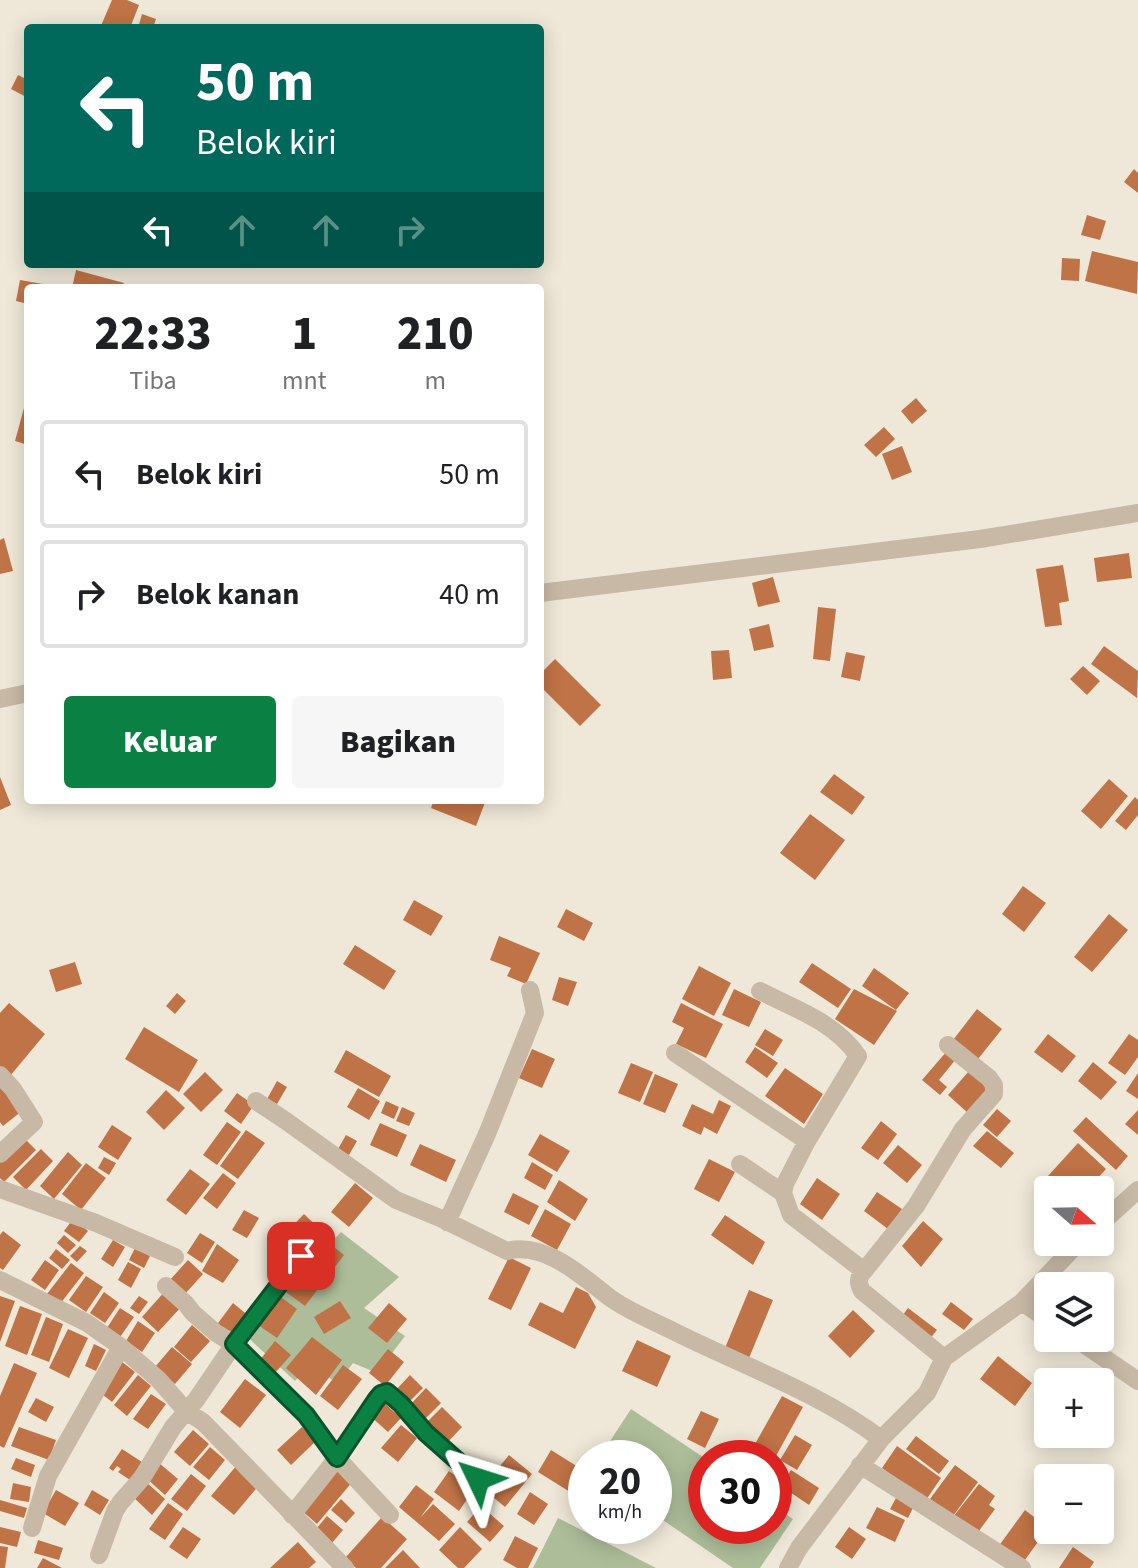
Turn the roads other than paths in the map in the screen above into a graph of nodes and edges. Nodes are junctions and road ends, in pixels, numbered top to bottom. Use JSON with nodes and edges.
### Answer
{"nodes":[{"id":1,"x":1138,"y":513,"type":"edge"},
{"id":2,"x":544,"y":593,"type":"edge"},
{"id":3,"x":24,"y":694,"type":"edge"},
{"id":4,"x":0,"y":699,"type":"edge"},
{"id":5,"x":530,"y":990,"type":"dead end"},
{"id":6,"x":760,"y":991,"type":"dead end"},
{"id":7,"x":948,"y":1045,"type":"dead end"},
{"id":8,"x":675,"y":1053,"type":"dead end"},
{"id":9,"x":0,"y":1075,"type":"edge"},
{"id":10,"x":256,"y":1101,"type":"dead end"},
{"id":11,"x":807,"y":1141,"type":"junction"},
{"id":12,"x":0,"y":1154,"type":"edge"},
{"id":13,"x":740,"y":1164,"type":"dead end"},
{"id":14,"x":0,"y":1189,"type":"edge"},
{"id":15,"x":1138,"y":1190,"type":"edge"},
{"id":16,"x":783,"y":1193,"type":"junction"},
{"id":17,"x":1114,"y":1211,"type":"edge"},
{"id":18,"x":447,"y":1222,"type":"junction"},
{"id":19,"x":301,"y":1256,"type":"dead end"},
{"id":20,"x":1066,"y":1256,"type":"edge"},
{"id":21,"x":175,"y":1257,"type":"dead end"},
{"id":22,"x":864,"y":1271,"type":"junction"},
{"id":23,"x":0,"y":1280,"type":"edge"},
{"id":24,"x":166,"y":1286,"type":"dead end"},
{"id":25,"x":1022,"y":1302,"type":"junction"},
{"id":26,"x":1034,"y":1310,"type":"edge"},
{"id":27,"x":234,"y":1344,"type":"junction"},
{"id":28,"x":121,"y":1347,"type":"junction"},
{"id":29,"x":1096,"y":1352,"type":"edge"},
{"id":30,"x":944,"y":1358,"type":"junction"},
{"id":31,"x":1138,"y":1381,"type":"edge"},
{"id":32,"x":186,"y":1411,"type":"junction"},
{"id":33,"x":881,"y":1439,"type":"junction"},
{"id":34,"x":337,"y":1458,"type":"junction"},
{"id":35,"x":860,"y":1465,"type":"junction"},
{"id":36,"x":478,"y":1479,"type":"dead end"},
{"id":37,"x":292,"y":1515,"type":"junction"},
{"id":38,"x":390,"y":1515,"type":"dead end"},
{"id":39,"x":32,"y":1528,"type":"dead end"},
{"id":40,"x":99,"y":1555,"type":"dead end"},
{"id":41,"x":345,"y":1568,"type":"edge"},
{"id":42,"x":788,"y":1568,"type":"edge"},
{"id":43,"x":1022,"y":1568,"type":"edge"}],
"edges":[{"from":1,"to":2,"type":"street"},
{"from":3,"to":4,"type":"street"},
{"from":5,"to":18,"type":"street"},
{"from":6,"to":11,"type":"street"},
{"from":7,"to":22,"type":"street"},
{"from":8,"to":11,"type":"street"},
{"from":9,"to":12,"type":"street"},
{"from":10,"to":18,"type":"street"},
{"from":11,"to":16,"type":"street"},
{"from":13,"to":16,"type":"street"},
{"from":14,"to":21,"type":"street"},
{"from":15,"to":17,"type":"street"},
{"from":16,"to":22,"type":"street"},
{"from":18,"to":33,"type":"street"},
{"from":19,"to":27,"type":"street"},
{"from":20,"to":25,"type":"street"},
{"from":22,"to":30,"type":"street"},
{"from":23,"to":28,"type":"street"},
{"from":24,"to":27,"type":"street"},
{"from":25,"to":26,"type":"street"},
{"from":25,"to":30,"type":"street"},
{"from":27,"to":32,"type":"street"},
{"from":27,"to":34,"type":"street"},
{"from":28,"to":32,"type":"street"},
{"from":28,"to":39,"type":"street"},
{"from":29,"to":31,"type":"street"},
{"from":30,"to":33,"type":"street"},
{"from":32,"to":37,"type":"street"},
{"from":32,"to":40,"type":"street"},
{"from":33,"to":35,"type":"street"},
{"from":34,"to":36,"type":"street"},
{"from":34,"to":37,"type":"street"},
{"from":34,"to":38,"type":"street"},
{"from":35,"to":42,"type":"street"},
{"from":35,"to":43,"type":"street"},
{"from":37,"to":41,"type":"street"}]}
